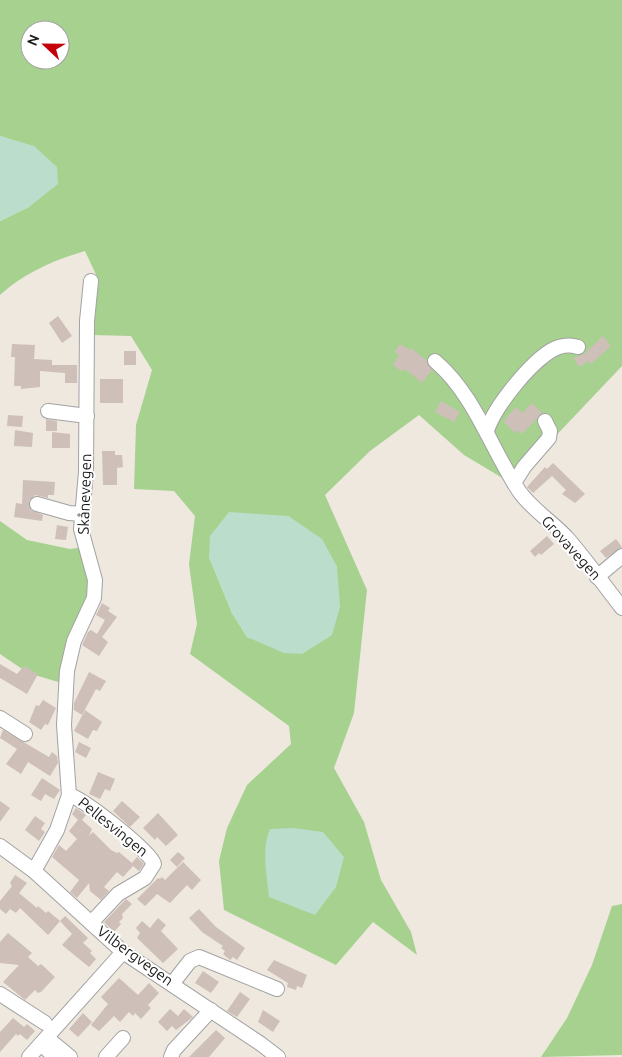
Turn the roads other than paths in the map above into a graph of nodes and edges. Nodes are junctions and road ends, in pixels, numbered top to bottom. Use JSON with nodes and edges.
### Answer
{"nodes":[{"id":1,"x":91,"y":281,"type":"dead end"},
{"id":2,"x":578,"y":346,"type":"dead end"},
{"id":3,"x":436,"y":361,"type":"dead end"},
{"id":4,"x":48,"y":411,"type":"dead end"},
{"id":5,"x":87,"y":416,"type":"junction"},
{"id":6,"x":545,"y":421,"type":"dead end"},
{"id":7,"x":487,"y":431,"type":"junction"},
{"id":8,"x":516,"y":486,"type":"junction"},
{"id":9,"x":37,"y":504,"type":"dead end"},
{"id":10,"x":82,"y":514,"type":"junction"},
{"id":11,"x":622,"y":556,"type":"edge"},
{"id":12,"x":598,"y":577,"type":"junction"},
{"id":13,"x":621,"y":603,"type":"edge"},
{"id":14,"x":0,"y":718,"type":"edge"},
{"id":15,"x":25,"y":734,"type":"dead end"},
{"id":16,"x":69,"y":795,"type":"junction"},
{"id":17,"x":0,"y":846,"type":"edge"},
{"id":18,"x":34,"y":871,"type":"junction"},
{"id":19,"x":91,"y":924,"type":"junction"},
{"id":20,"x":123,"y":952,"type":"junction"},
{"id":21,"x":172,"y":984,"type":"junction"},
{"id":22,"x":278,"y":990,"type":"dead end"},
{"id":23,"x":0,"y":994,"type":"edge"},
{"id":24,"x":211,"y":1010,"type":"junction"},
{"id":25,"x":45,"y":1023,"type":"dead end"},
{"id":26,"x":123,"y":1038,"type":"dead end"},
{"id":27,"x":44,"y":1041,"type":"junction"},
{"id":28,"x":29,"y":1057,"type":"edge"},
{"id":29,"x":55,"y":1057,"type":"edge"},
{"id":30,"x":70,"y":1057,"type":"edge"},
{"id":31,"x":106,"y":1057,"type":"edge"},
{"id":32,"x":171,"y":1057,"type":"edge"},
{"id":33,"x":278,"y":1057,"type":"edge"}],
"edges":[{"from":1,"to":5,"type":"street","name":"Skånevegen"},
{"from":2,"to":7,"type":"street"},
{"from":3,"to":7,"type":"street","name":"Grovavegen"},
{"from":4,"to":5,"type":"street"},
{"from":5,"to":10,"type":"street","name":"Skånevegen"},
{"from":6,"to":8,"type":"street"},
{"from":7,"to":8,"type":"street","name":"Grovavegen"},
{"from":8,"to":12,"type":"street","name":"Grovavegen"},
{"from":9,"to":10,"type":"street"},
{"from":10,"to":16,"type":"street","name":"Skånevegen"},
{"from":11,"to":12,"type":"street"},
{"from":12,"to":13,"type":"street","name":"Grovavegen"},
{"from":14,"to":15,"type":"street"},
{"from":16,"to":18,"type":"street","name":"Skånevegen"},
{"from":16,"to":19,"type":"street","name":"Pellesvingen"},
{"from":17,"to":18,"type":"street","name":"Vilbergvegen"},
{"from":18,"to":19,"type":"street","name":"Vilbergvegen"},
{"from":19,"to":20,"type":"street","name":"Vilbergvegen"},
{"from":20,"to":21,"type":"street","name":"Vilbergvegen"},
{"from":20,"to":27,"type":"street"},
{"from":21,"to":22,"type":"street"},
{"from":21,"to":24,"type":"street","name":"Vilbergvegen"},
{"from":23,"to":25,"type":"street"},
{"from":24,"to":32,"type":"street"},
{"from":24,"to":33,"type":"street","name":"Vilbergvegen"},
{"from":26,"to":31,"type":"street"},
{"from":27,"to":28,"type":"street"},
{"from":27,"to":29,"type":"street"},
{"from":27,"to":30,"type":"street"}]}
